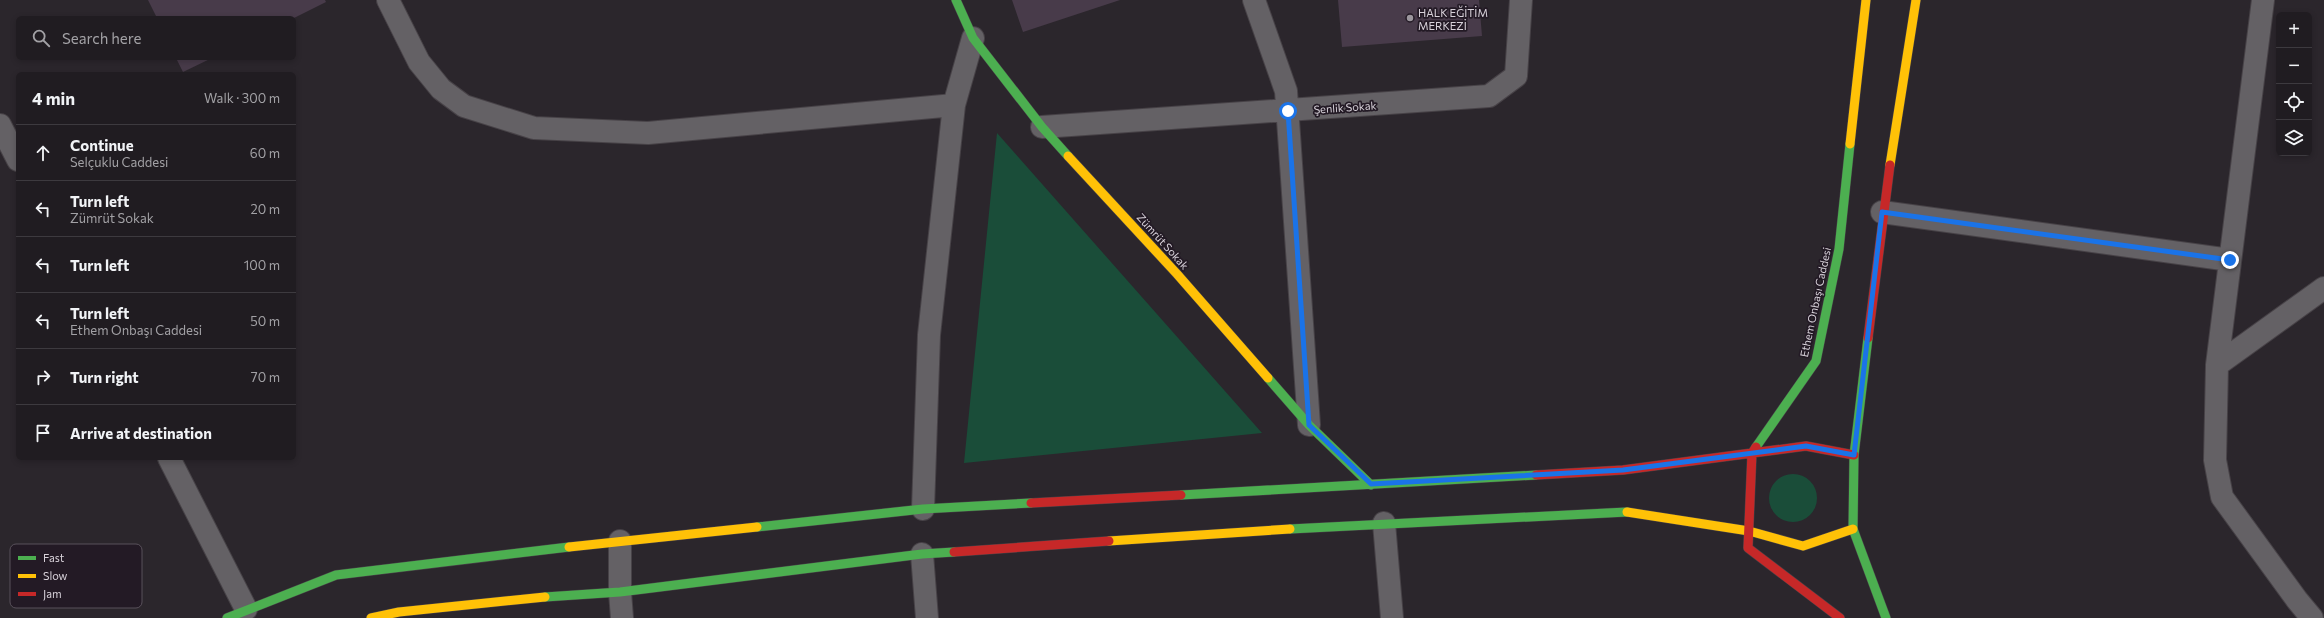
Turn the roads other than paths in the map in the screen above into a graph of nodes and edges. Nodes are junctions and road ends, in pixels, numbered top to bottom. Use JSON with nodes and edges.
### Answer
{"nodes":[{"id":1,"x":388,"y":0,"type":"edge"},
{"id":2,"x":956,"y":0,"type":"edge"},
{"id":3,"x":1254,"y":0,"type":"edge"},
{"id":4,"x":1521,"y":0,"type":"edge"},
{"id":5,"x":1866,"y":0,"type":"edge"},
{"id":6,"x":1916,"y":0,"type":"edge"},
{"id":7,"x":2262,"y":0,"type":"edge"},
{"id":8,"x":973,"y":38,"type":"junction"},
{"id":9,"x":954,"y":105,"type":"junction"},
{"id":10,"x":1288,"y":111,"type":"junction"},
{"id":11,"x":0,"y":125,"type":"edge"},
{"id":12,"x":1042,"y":127,"type":"junction"},
{"id":13,"x":16,"y":156,"type":"edge"},
{"id":14,"x":1882,"y":212,"type":"junction"},
{"id":15,"x":2230,"y":260,"type":"junction"},
{"id":16,"x":2324,"y":288,"type":"edge"},
{"id":17,"x":2217,"y":365,"type":"junction"},
{"id":18,"x":1309,"y":425,"type":"junction"},
{"id":19,"x":1752,"y":453,"type":"junction"},
{"id":20,"x":1854,"y":455,"type":"junction"},
{"id":21,"x":170,"y":460,"type":"edge"},
{"id":22,"x":1371,"y":484,"type":"junction"},
{"id":23,"x":923,"y":509,"type":"junction"},
{"id":24,"x":1384,"y":523,"type":"junction"},
{"id":25,"x":1853,"y":529,"type":"junction"},
{"id":26,"x":1749,"y":531,"type":"junction"},
{"id":27,"x":620,"y":541,"type":"junction"},
{"id":28,"x":922,"y":554,"type":"junction"},
{"id":29,"x":620,"y":592,"type":"junction"},
{"id":30,"x":236,"y":613,"type":"edge"},
{"id":31,"x":371,"y":618,"type":"edge"},
{"id":32,"x":622,"y":618,"type":"edge"},
{"id":33,"x":927,"y":618,"type":"edge"},
{"id":34,"x":1392,"y":618,"type":"edge"},
{"id":35,"x":1840,"y":618,"type":"edge"},
{"id":36,"x":1886,"y":618,"type":"edge"},
{"id":37,"x":2312,"y":618,"type":"edge"}],
"edges":[{"from":1,"to":9,"type":"street"},
{"from":2,"to":8,"type":"street","name":"Zümrüt Sokak"},
{"from":3,"to":10,"type":"street"},
{"from":4,"to":10,"type":"street","name":"Şenlik Sokak"},
{"from":5,"to":19,"type":"street","name":"Ethem Onbaşı Caddesi"},
{"from":6,"to":14,"type":"street"},
{"from":7,"to":15,"type":"street"},
{"from":8,"to":9,"type":"street"},
{"from":8,"to":12,"type":"street","name":"Zümrüt Sokak"},
{"from":9,"to":23,"type":"street"},
{"from":10,"to":12,"type":"street","name":"Şenlik Sokak"},
{"from":10,"to":18,"type":"street"},
{"from":11,"to":13,"type":"street"},
{"from":12,"to":18,"type":"street","name":"Zümrüt Sokak"},
{"from":14,"to":15,"type":"street"},
{"from":14,"to":20,"type":"street"},
{"from":15,"to":17,"type":"street"},
{"from":16,"to":17,"type":"street"},
{"from":17,"to":37,"type":"street"},
{"from":18,"to":22,"type":"street","name":"Zümrüt Sokak"},
{"from":19,"to":20,"type":"street"},
{"from":19,"to":22,"type":"street"},
{"from":19,"to":26,"type":"street"},
{"from":20,"to":25,"type":"street"},
{"from":21,"to":30,"type":"street"},
{"from":22,"to":23,"type":"street"},
{"from":23,"to":27,"type":"street"},
{"from":24,"to":26,"type":"street"},
{"from":24,"to":28,"type":"street"},
{"from":24,"to":34,"type":"street"},
{"from":25,"to":26,"type":"street"},
{"from":25,"to":36,"type":"street"},
{"from":26,"to":35,"type":"street"},
{"from":27,"to":29,"type":"street"},
{"from":27,"to":30,"type":"street"},
{"from":28,"to":29,"type":"street"},
{"from":28,"to":33,"type":"street"},
{"from":29,"to":31,"type":"street"},
{"from":29,"to":32,"type":"street"}]}
